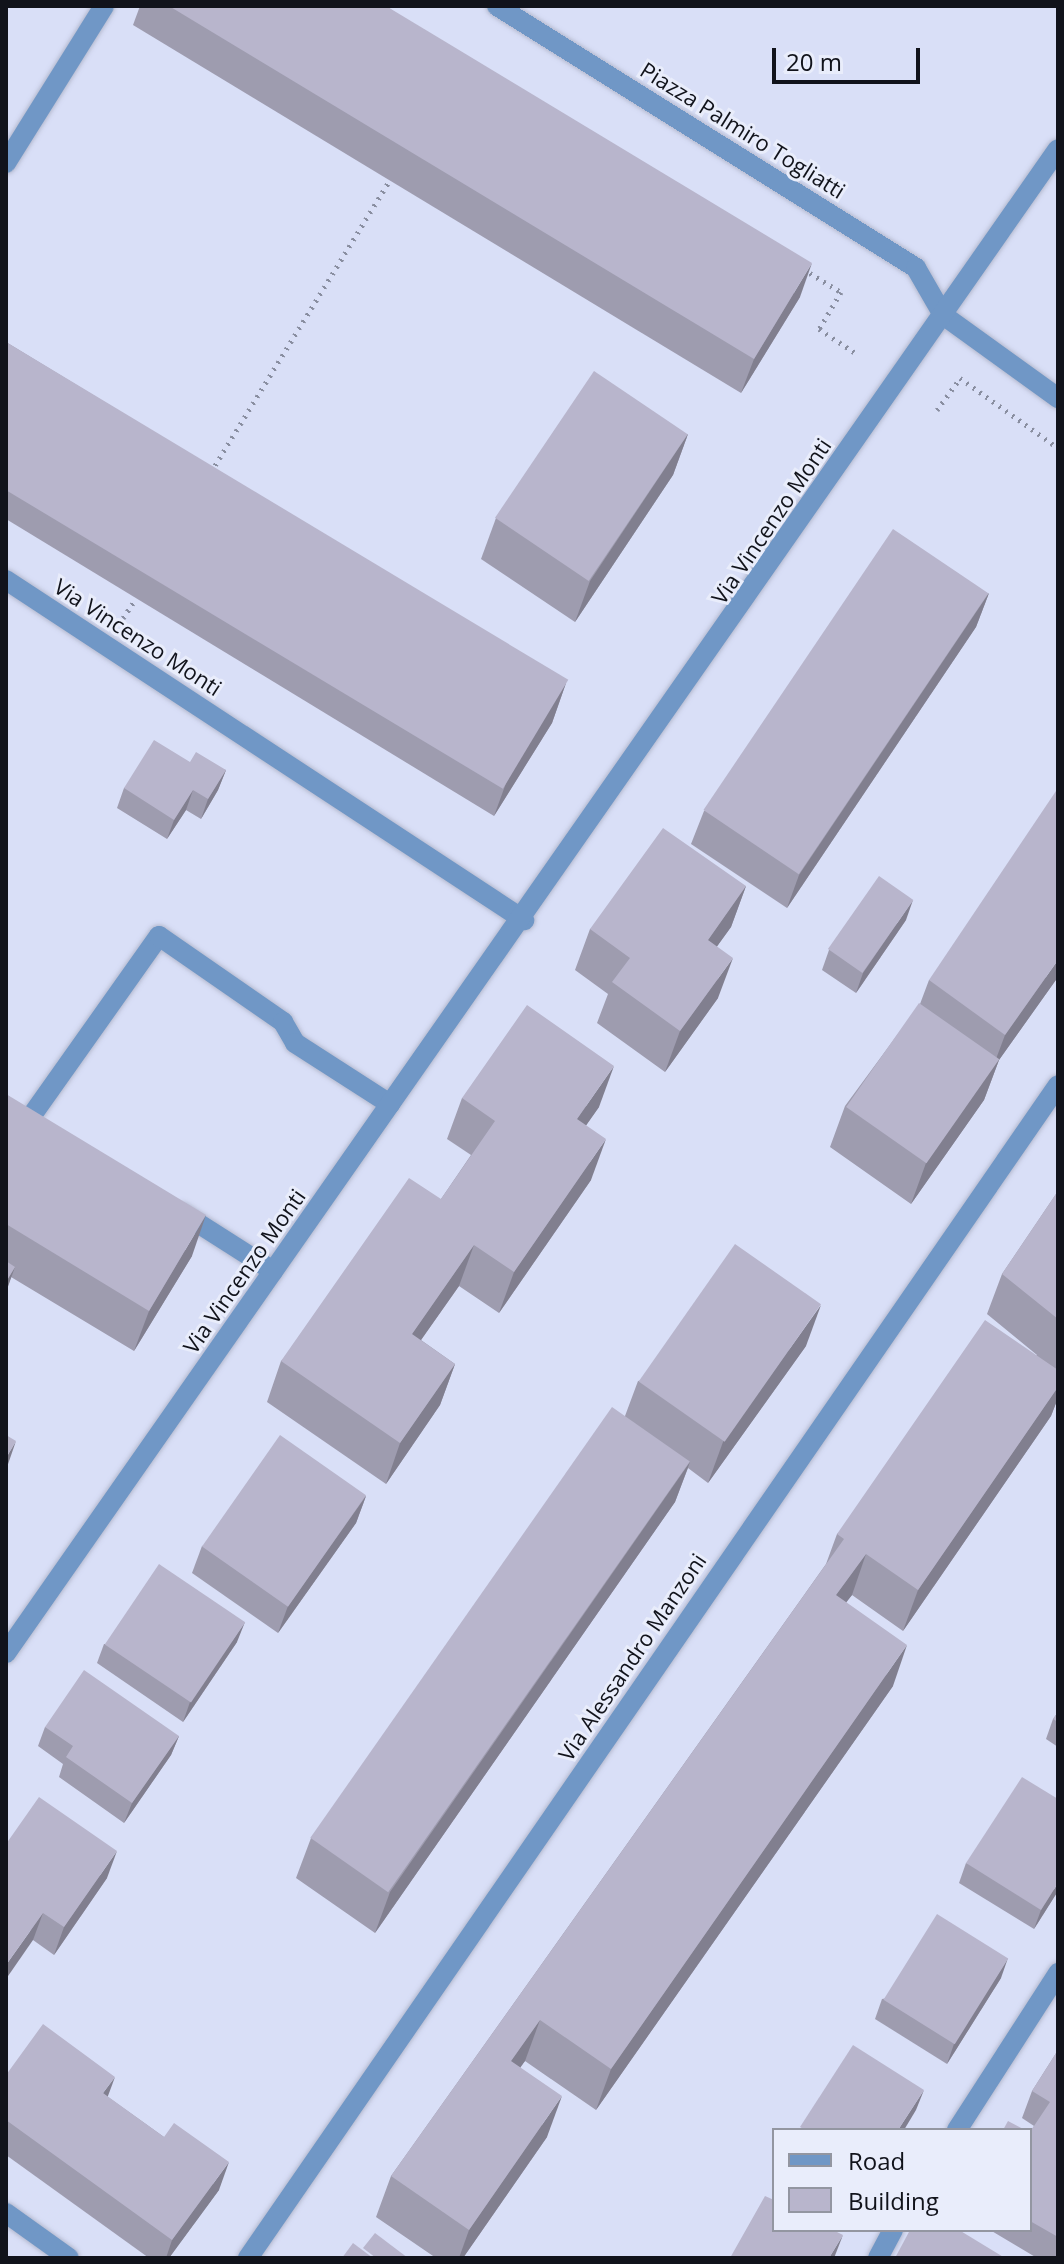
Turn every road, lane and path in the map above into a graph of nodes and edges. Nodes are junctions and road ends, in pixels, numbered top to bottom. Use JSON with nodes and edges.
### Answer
{"nodes":[{"id":1,"x":104,"y":6,"type":"edge"},
{"id":2,"x":497,"y":6,"type":"edge"},
{"id":3,"x":1058,"y":149,"type":"edge"},
{"id":4,"x":6,"y":163,"type":"edge"},
{"id":5,"x":390,"y":180,"type":"edge"},
{"id":6,"x":788,"y":260,"type":"edge"},
{"id":7,"x":943,"y":315,"type":"junction"},
{"id":8,"x":854,"y":352,"type":"dead end"},
{"id":9,"x":1058,"y":398,"type":"edge"},
{"id":10,"x":937,"y":410,"type":"dead end"},
{"id":11,"x":1058,"y":448,"type":"edge"},
{"id":12,"x":208,"y":477,"type":"edge"},
{"id":13,"x":6,"y":580,"type":"edge"},
{"id":14,"x":524,"y":920,"type":"junction"},
{"id":15,"x":1058,"y":1085,"type":"edge"},
{"id":16,"x":6,"y":1102,"type":"edge"},
{"id":17,"x":390,"y":1104,"type":"junction"},
{"id":18,"x":165,"y":1203,"type":"edge"},
{"id":19,"x":273,"y":1271,"type":"junction"},
{"id":20,"x":6,"y":1653,"type":"edge"},
{"id":21,"x":1058,"y":1974,"type":"edge"},
{"id":22,"x":958,"y":2128,"type":"edge"},
{"id":23,"x":6,"y":2213,"type":"edge"},
{"id":24,"x":892,"y":2232,"type":"edge"},
{"id":25,"x":69,"y":2258,"type":"edge"},
{"id":26,"x":248,"y":2258,"type":"edge"},
{"id":27,"x":878,"y":2258,"type":"edge"}],
"edges":[{"from":1,"to":4,"type":"street"},
{"from":2,"to":7,"type":"street","name":"Piazza Palmiro Togliatti"},
{"from":3,"to":7,"type":"street","name":"Via Vincenzo Monti"},
{"from":5,"to":12,"type":"path"},
{"from":6,"to":8,"type":"path"},
{"from":7,"to":9,"type":"street"},
{"from":7,"to":14,"type":"street","name":"Via Vincenzo Monti"},
{"from":10,"to":11,"type":"path"},
{"from":13,"to":14,"type":"street","name":"Via Vincenzo Monti"},
{"from":14,"to":17,"type":"street","name":"Via Vincenzo Monti"},
{"from":15,"to":26,"type":"street","name":"Via Alessandro Manzoni"},
{"from":16,"to":17,"type":"street"},
{"from":17,"to":19,"type":"street","name":"Via Vincenzo Monti"},
{"from":18,"to":19,"type":"street"},
{"from":19,"to":20,"type":"street","name":"Via Vincenzo Monti"},
{"from":21,"to":22,"type":"street"},
{"from":23,"to":25,"type":"street"},
{"from":24,"to":27,"type":"street"}]}
